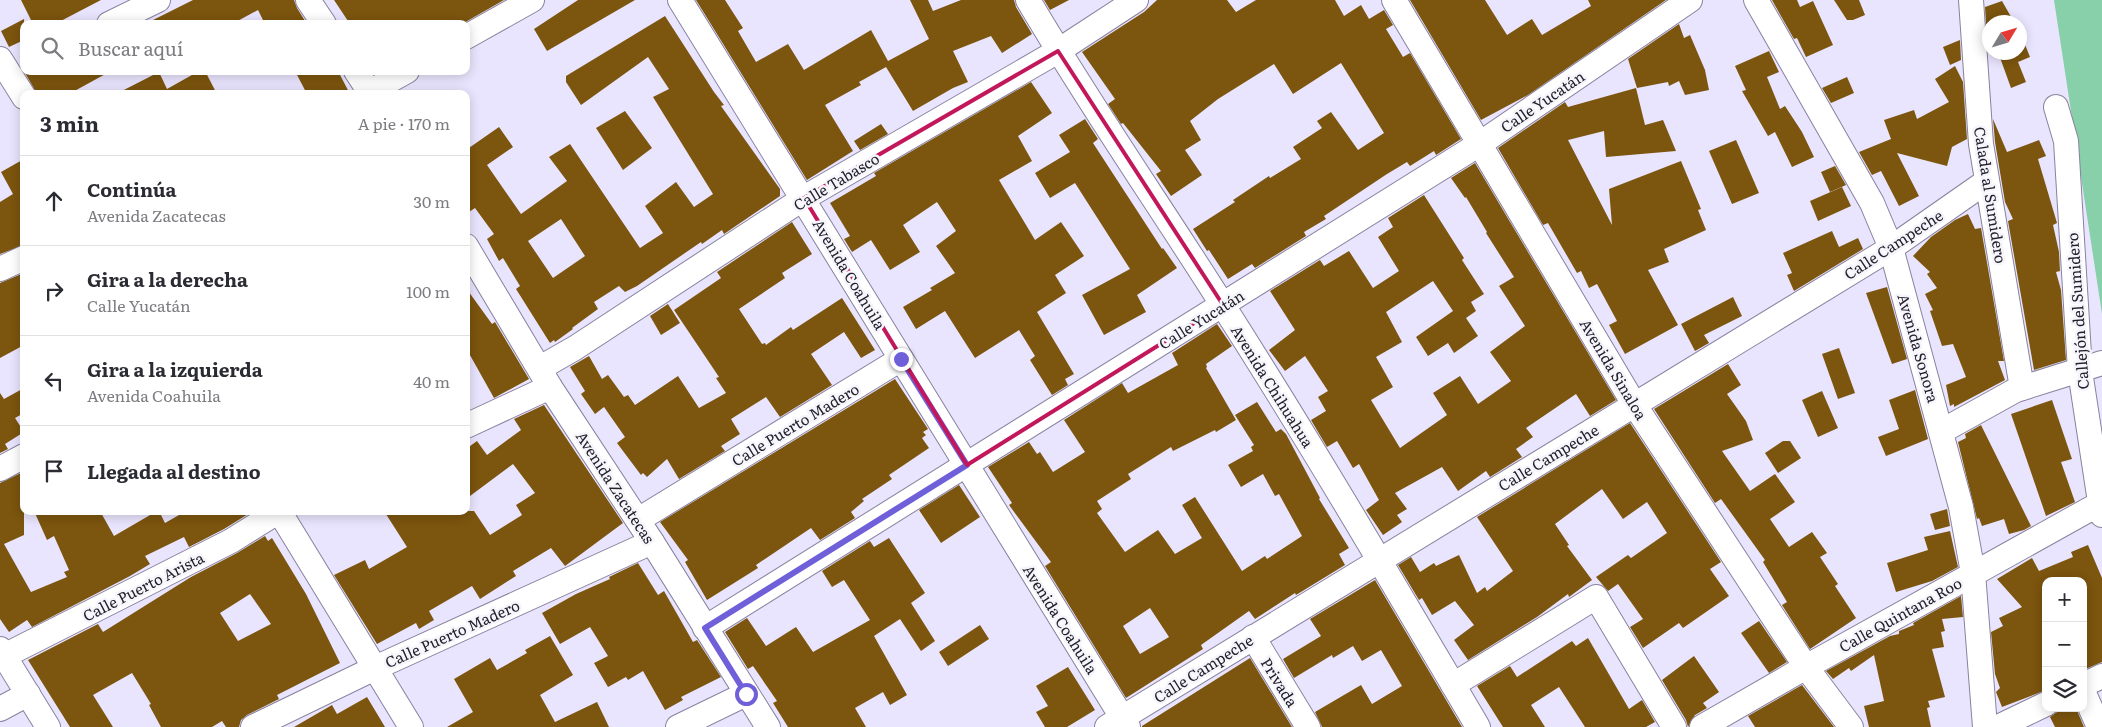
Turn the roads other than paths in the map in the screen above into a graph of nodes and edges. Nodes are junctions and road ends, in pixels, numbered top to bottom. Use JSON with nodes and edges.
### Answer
{"nodes":[{"id":1,"x":158,"y":0,"type":"edge"},
{"id":2,"x":308,"y":0,"type":"edge"},
{"id":3,"x":532,"y":0,"type":"edge"},
{"id":4,"x":680,"y":0,"type":"edge"},
{"id":5,"x":1028,"y":0,"type":"edge"},
{"id":6,"x":1136,"y":0,"type":"edge"},
{"id":7,"x":1394,"y":0,"type":"edge"},
{"id":8,"x":1690,"y":0,"type":"edge"},
{"id":9,"x":1756,"y":0,"type":"edge"},
{"id":10,"x":1971,"y":0,"type":"edge"},
{"id":11,"x":118,"y":20,"type":"edge"},
{"id":12,"x":321,"y":20,"type":"edge"},
{"id":13,"x":470,"y":35,"type":"edge"},
{"id":14,"x":1058,"y":51,"type":"junction"},
{"id":15,"x":8,"y":69,"type":"edge"},
{"id":16,"x":358,"y":75,"type":"edge"},
{"id":17,"x":399,"y":75,"type":"edge"},
{"id":18,"x":20,"y":90,"type":"edge"},
{"id":19,"x":367,"y":90,"type":"edge"},
{"id":20,"x":374,"y":90,"type":"edge"},
{"id":21,"x":2056,"y":107,"type":"dead end"},
{"id":22,"x":1480,"y":143,"type":"junction"},
{"id":23,"x":1987,"y":181,"type":"junction"},
{"id":24,"x":804,"y":198,"type":"junction"},
{"id":25,"x":1891,"y":248,"type":"junction"},
{"id":26,"x":470,"y":253,"type":"edge"},
{"id":27,"x":20,"y":260,"type":"edge"},
{"id":28,"x":0,"y":269,"type":"edge"},
{"id":29,"x":1223,"y":305,"type":"junction"},
{"id":30,"x":901,"y":359,"type":"junction"},
{"id":31,"x":2091,"y":367,"type":"edge"},
{"id":32,"x":545,"y":378,"type":"junction"},
{"id":33,"x":2022,"y":388,"type":"junction"},
{"id":34,"x":1634,"y":404,"type":"junction"},
{"id":35,"x":470,"y":424,"type":"edge"},
{"id":36,"x":1942,"y":431,"type":"junction"},
{"id":37,"x":20,"y":458,"type":"edge"},
{"id":38,"x":967,"y":465,"type":"junction"},
{"id":39,"x":0,"y":469,"type":"edge"},
{"id":40,"x":2100,"y":509,"type":"edge"},
{"id":41,"x":273,"y":515,"type":"edge"},
{"id":42,"x":281,"y":515,"type":"edge"},
{"id":43,"x":638,"y":520,"type":"junction"},
{"id":44,"x":652,"y":542,"type":"junction"},
{"id":45,"x":1380,"y":560,"type":"junction"},
{"id":46,"x":1973,"y":573,"type":"junction"},
{"id":47,"x":705,"y":628,"type":"junction"},
{"id":48,"x":1253,"y":637,"type":"junction"},
{"id":49,"x":2,"y":653,"type":"edge"},
{"id":50,"x":1806,"y":667,"type":"junction"},
{"id":51,"x":375,"y":668,"type":"junction"},
{"id":52,"x":2102,"y":676,"type":"edge"},
{"id":53,"x":2087,"y":683,"type":"edge"},
{"id":54,"x":1454,"y":685,"type":"junction"},
{"id":55,"x":28,"y":694,"type":"junction"},
{"id":56,"x":746,"y":694,"type":"junction"},
{"id":57,"x":2087,"y":700,"type":"edge"},
{"id":58,"x":2042,"y":706,"type":"edge"},
{"id":59,"x":0,"y":709,"type":"edge"},
{"id":60,"x":1119,"y":724,"type":"edge"},
{"id":61,"x":48,"y":727,"type":"edge"},
{"id":62,"x":253,"y":727,"type":"edge"},
{"id":63,"x":411,"y":727,"type":"edge"},
{"id":64,"x":678,"y":727,"type":"edge"},
{"id":65,"x":768,"y":727,"type":"edge"},
{"id":66,"x":1308,"y":727,"type":"edge"},
{"id":67,"x":1478,"y":727,"type":"edge"},
{"id":68,"x":1674,"y":727,"type":"edge"},
{"id":69,"x":1702,"y":727,"type":"edge"},
{"id":70,"x":1851,"y":727,"type":"edge"},
{"id":71,"x":1985,"y":727,"type":"edge"},
{"id":72,"x":1998,"y":727,"type":"edge"},
{"id":73,"x":2099,"y":727,"type":"edge"}],
"edges":[{"from":1,"to":11,"type":"street"},
{"from":2,"to":12,"type":"street"},
{"from":3,"to":13,"type":"street"},
{"from":4,"to":24,"type":"street","name":"Avenida Coahuila"},
{"from":5,"to":14,"type":"street","name":"Avenida Chihuahua"},
{"from":6,"to":14,"type":"street","name":"Calle Tabasco"},
{"from":7,"to":22,"type":"street","name":"Avenida Sinaloa"},
{"from":8,"to":22,"type":"street","name":"Calle Yucatán"},
{"from":9,"to":25,"type":"street","name":"Avenida Sonora"},
{"from":10,"to":23,"type":"street","name":"Calada al Sumidero"},
{"from":14,"to":24,"type":"street","name":"Calle Tabasco"},
{"from":14,"to":29,"type":"street","name":"Avenida Chihuahua"},
{"from":15,"to":18,"type":"street"},
{"from":16,"to":19,"type":"street"},
{"from":17,"to":20,"type":"street"},
{"from":21,"to":31,"type":"street","name":"Callejón del Sumidero"},
{"from":22,"to":29,"type":"street","name":"Calle Yucatán"},
{"from":22,"to":34,"type":"street","name":"Avenida Sinaloa"},
{"from":23,"to":25,"type":"street","name":"Calle Campeche"},
{"from":23,"to":33,"type":"street","name":"Calada al Sumidero"},
{"from":24,"to":30,"type":"street","name":"Avenida Coahuila"},
{"from":24,"to":32,"type":"street","name":"Calle Tabasco"},
{"from":25,"to":34,"type":"street","name":"Calle Campeche"},
{"from":25,"to":36,"type":"street","name":"Avenida Sonora"},
{"from":26,"to":32,"type":"street","name":"Avenida Zacatecas"},
{"from":27,"to":28,"type":"street"},
{"from":29,"to":38,"type":"street","name":"Calle Yucatán"},
{"from":29,"to":45,"type":"street","name":"Avenida Chihuahua"},
{"from":30,"to":38,"type":"street","name":"Avenida Coahuila"},
{"from":30,"to":43,"type":"street","name":"Calle Puerto Madero"},
{"from":31,"to":33,"type":"street"},
{"from":31,"to":40,"type":"street","name":"Callejón del Sumidero"},
{"from":32,"to":35,"type":"street"},
{"from":32,"to":43,"type":"street","name":"Avenida Zacatecas"},
{"from":33,"to":36,"type":"street"},
{"from":34,"to":45,"type":"street","name":"Calle Campeche"},
{"from":34,"to":50,"type":"street","name":"Avenida Sinaloa"},
{"from":36,"to":46,"type":"street","name":"Avenida Sonora"},
{"from":37,"to":39,"type":"street"},
{"from":38,"to":47,"type":"street","name":"Calle Yucatán"},
{"from":38,"to":60,"type":"street","name":"Avenida Coahuila"},
{"from":40,"to":46,"type":"street","name":"Calle Quintana Roo"},
{"from":41,"to":49,"type":"street","name":"Calle Puerto Arista"},
{"from":42,"to":51,"type":"street"},
{"from":43,"to":44,"type":"street","name":"Avenida Zacatecas"},
{"from":44,"to":47,"type":"street","name":"Avenida Zacatecas"},
{"from":44,"to":51,"type":"street","name":"Calle Puerto Madero"},
{"from":45,"to":48,"type":"street","name":"Calle Campeche"},
{"from":45,"to":54,"type":"street","name":"Avenida Chihuahua"},
{"from":46,"to":50,"type":"street","name":"Calle Quintana Roo"},
{"from":46,"to":71,"type":"street","name":"Avenida Sonora"},
{"from":47,"to":56,"type":"street","name":"Avenida Zacatecas"},
{"from":48,"to":60,"type":"street","name":"Calle Campeche"},
{"from":48,"to":66,"type":"street","name":"Privada"},
{"from":49,"to":55,"type":"street"},
{"from":50,"to":69,"type":"street","name":"Calle Quintana Roo"},
{"from":50,"to":70,"type":"street","name":"Avenida Sinaloa"},
{"from":51,"to":62,"type":"street","name":"Calle Puerto Madero"},
{"from":51,"to":63,"type":"street"},
{"from":52,"to":53,"type":"street"},
{"from":54,"to":67,"type":"street","name":"Avenida Chihuahua"},
{"from":54,"to":68,"type":"street"},
{"from":55,"to":59,"type":"street"},
{"from":55,"to":61,"type":"street"},
{"from":56,"to":64,"type":"street"},
{"from":56,"to":65,"type":"street","name":"Avenida Zacatecas"},
{"from":57,"to":73,"type":"street"},
{"from":58,"to":72,"type":"street"}]}
